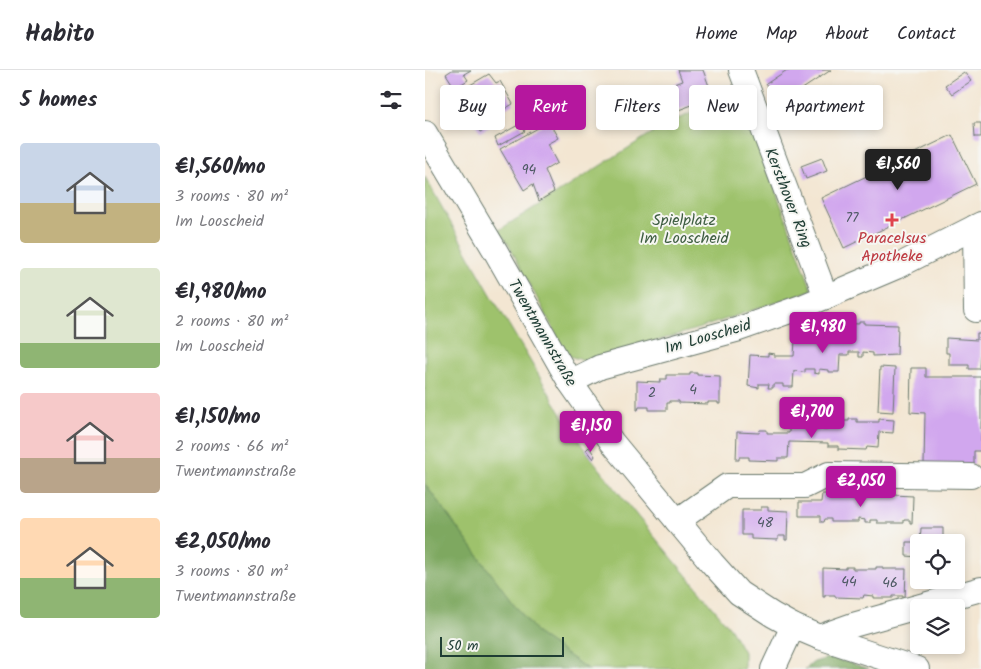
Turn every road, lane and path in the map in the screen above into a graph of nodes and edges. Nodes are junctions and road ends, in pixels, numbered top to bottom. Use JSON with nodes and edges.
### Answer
{"nodes":[{"id":1,"x":743,"y":71,"type":"edge"},
{"id":2,"x":425,"y":133,"type":"edge"},
{"id":3,"x":978,"y":226,"type":"edge"},
{"id":4,"x":827,"y":297,"type":"junction"},
{"id":5,"x":976,"y":310,"type":"dead end"},
{"id":6,"x":570,"y":382,"type":"junction"},
{"id":7,"x":971,"y":476,"type":"dead end"},
{"id":8,"x":677,"y":521,"type":"junction"},
{"id":9,"x":981,"y":589,"type":"edge"},
{"id":10,"x":793,"y":626,"type":"junction"},
{"id":11,"x":819,"y":637,"type":"junction"},
{"id":12,"x":773,"y":669,"type":"edge"},
{"id":13,"x":917,"y":669,"type":"edge"}],
"edges":[{"from":1,"to":4,"type":"street","name":"Kersthover Ring"},
{"from":2,"to":6,"type":"street","name":"Twentmannstraße"},
{"from":3,"to":4,"type":"street","name":"Im Looscheid"},
{"from":3,"to":5,"type":"street"},
{"from":4,"to":6,"type":"street","name":"Im Looscheid"},
{"from":6,"to":8,"type":"street","name":"Twentmannstraße"},
{"from":7,"to":8,"type":"street"},
{"from":8,"to":10,"type":"street","name":"Twentmannstraße"},
{"from":9,"to":11,"type":"street"},
{"from":10,"to":11,"type":"street","name":"Twentmannstraße"},
{"from":10,"to":12,"type":"street"},
{"from":11,"to":13,"type":"street","name":"Twentmannstraße"}]}
